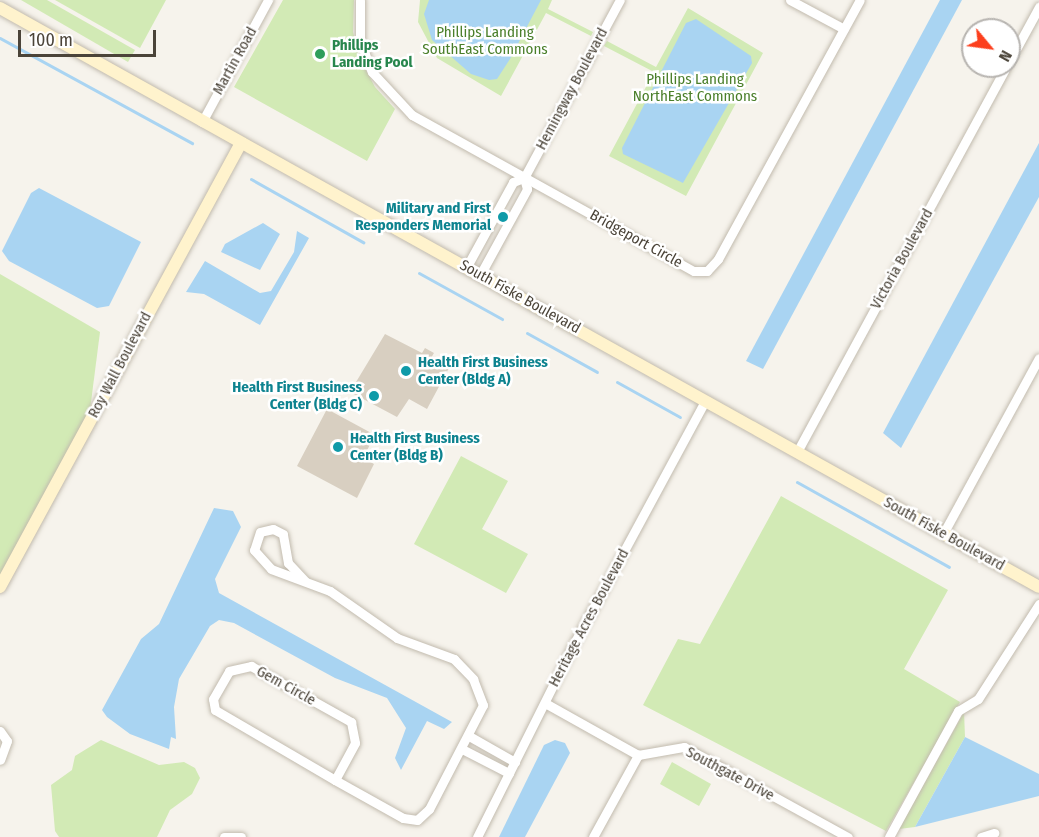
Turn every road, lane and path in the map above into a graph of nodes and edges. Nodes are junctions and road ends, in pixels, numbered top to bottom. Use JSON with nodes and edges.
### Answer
{"nodes":[{"id":1,"x":268,"y":0,"type":"edge"},
{"id":2,"x":360,"y":0,"type":"edge"},
{"id":3,"x":620,"y":0,"type":"edge"},
{"id":4,"x":790,"y":0,"type":"edge"},
{"id":5,"x":860,"y":0,"type":"edge"},
{"id":6,"x":1039,"y":7,"type":"edge"},
{"id":7,"x":0,"y":8,"type":"edge"},
{"id":8,"x":844,"y":29,"type":"junction"},
{"id":9,"x":1021,"y":40,"type":"edge"},
{"id":10,"x":1000,"y":78,"type":"edge"},
{"id":11,"x":202,"y":122,"type":"junction"},
{"id":12,"x":241,"y":143,"type":"junction"},
{"id":13,"x":524,"y":178,"type":"junction"},
{"id":14,"x":466,"y":267,"type":"junction"},
{"id":15,"x":480,"y":275,"type":"junction"},
{"id":16,"x":1039,"y":358,"type":"edge"},
{"id":17,"x":705,"y":401,"type":"junction"},
{"id":18,"x":797,"y":452,"type":"junction"},
{"id":19,"x":943,"y":534,"type":"junction"},
{"id":20,"x":305,"y":581,"type":"junction"},
{"id":21,"x":0,"y":587,"type":"edge"},
{"id":22,"x":1039,"y":587,"type":"edge"},
{"id":23,"x":1039,"y":604,"type":"edge"},
{"id":24,"x":544,"y":703,"type":"junction"},
{"id":25,"x":0,"y":731,"type":"edge"},
{"id":26,"x":469,"y":736,"type":"junction"},
{"id":27,"x":462,"y":749,"type":"junction"},
{"id":28,"x":638,"y":754,"type":"junction"},
{"id":29,"x":0,"y":760,"type":"edge"},
{"id":30,"x":515,"y":762,"type":"junction"},
{"id":31,"x":509,"y":773,"type":"junction"},
{"id":32,"x":335,"y":780,"type":"junction"},
{"id":33,"x":994,"y":833,"type":"dead end"},
{"id":34,"x":224,"y":837,"type":"edge"},
{"id":35,"x":241,"y":837,"type":"edge"},
{"id":36,"x":477,"y":837,"type":"edge"},
{"id":37,"x":593,"y":837,"type":"edge"},
{"id":38,"x":848,"y":837,"type":"edge"},
{"id":39,"x":889,"y":837,"type":"edge"},
{"id":40,"x":981,"y":837,"type":"edge"}],
"edges":[{"from":1,"to":11,"type":"street","name":"Martin Road"},
{"from":2,"to":13,"type":"street","name":"Bridgeport Circle"},
{"from":3,"to":13,"type":"street","name":"Hemingway Boulevard"},
{"from":4,"to":8,"type":"street"},
{"from":5,"to":8,"type":"street","name":"Bridgeport Circle"},
{"from":6,"to":9,"type":"street","name":"Victoria Boulevard"},
{"from":7,"to":11,"type":"main road","name":"South Fiske Boulevard"},
{"from":8,"to":13,"type":"street","name":"Bridgeport Circle"},
{"from":10,"to":18,"type":"street","name":"Victoria Boulevard"},
{"from":11,"to":12,"type":"main road","name":"South Fiske Boulevard"},
{"from":12,"to":14,"type":"main road","name":"South Fiske Boulevard"},
{"from":12,"to":21,"type":"main road","name":"Roy Wall Boulevard"},
{"from":13,"to":14,"type":"street","name":"Hemingway Boulevard"},
{"from":13,"to":15,"type":"street","name":"Hemingway Boulevard"},
{"from":14,"to":15,"type":"main road","name":"South Fiske Boulevard"},
{"from":15,"to":17,"type":"main road","name":"South Fiske Boulevard"},
{"from":16,"to":19,"type":"street"},
{"from":17,"to":18,"type":"main road","name":"South Fiske Boulevard"},
{"from":17,"to":24,"type":"street","name":"Heritage Acres Boulevard"},
{"from":18,"to":19,"type":"main road","name":"South Fiske Boulevard"},
{"from":19,"to":22,"type":"main road","name":"South Fiske Boulevard"},
{"from":20,"to":20,"type":"street"},
{"from":20,"to":26,"type":"street","name":"Gem Circle"},
{"from":23,"to":39,"type":"street"},
{"from":24,"to":28,"type":"street"},
{"from":24,"to":30,"type":"street","name":"Heritage Acres Boulevard"},
{"from":25,"to":29,"type":"street"},
{"from":26,"to":27,"type":"street","name":"Gem Circle"},
{"from":26,"to":30,"type":"street"},
{"from":27,"to":31,"type":"street"},
{"from":27,"to":32,"type":"street","name":"Gem Circle"},
{"from":28,"to":37,"type":"street"},
{"from":28,"to":38,"type":"street","name":"Southgate Drive"},
{"from":30,"to":31,"type":"street","name":"Heritage Acres Boulevard"},
{"from":31,"to":36,"type":"street","name":"Heritage Acres Boulevard"},
{"from":32,"to":32,"type":"street","name":"Gem Circle"},
{"from":33,"to":40,"type":"street"},
{"from":34,"to":35,"type":"street"}]}
